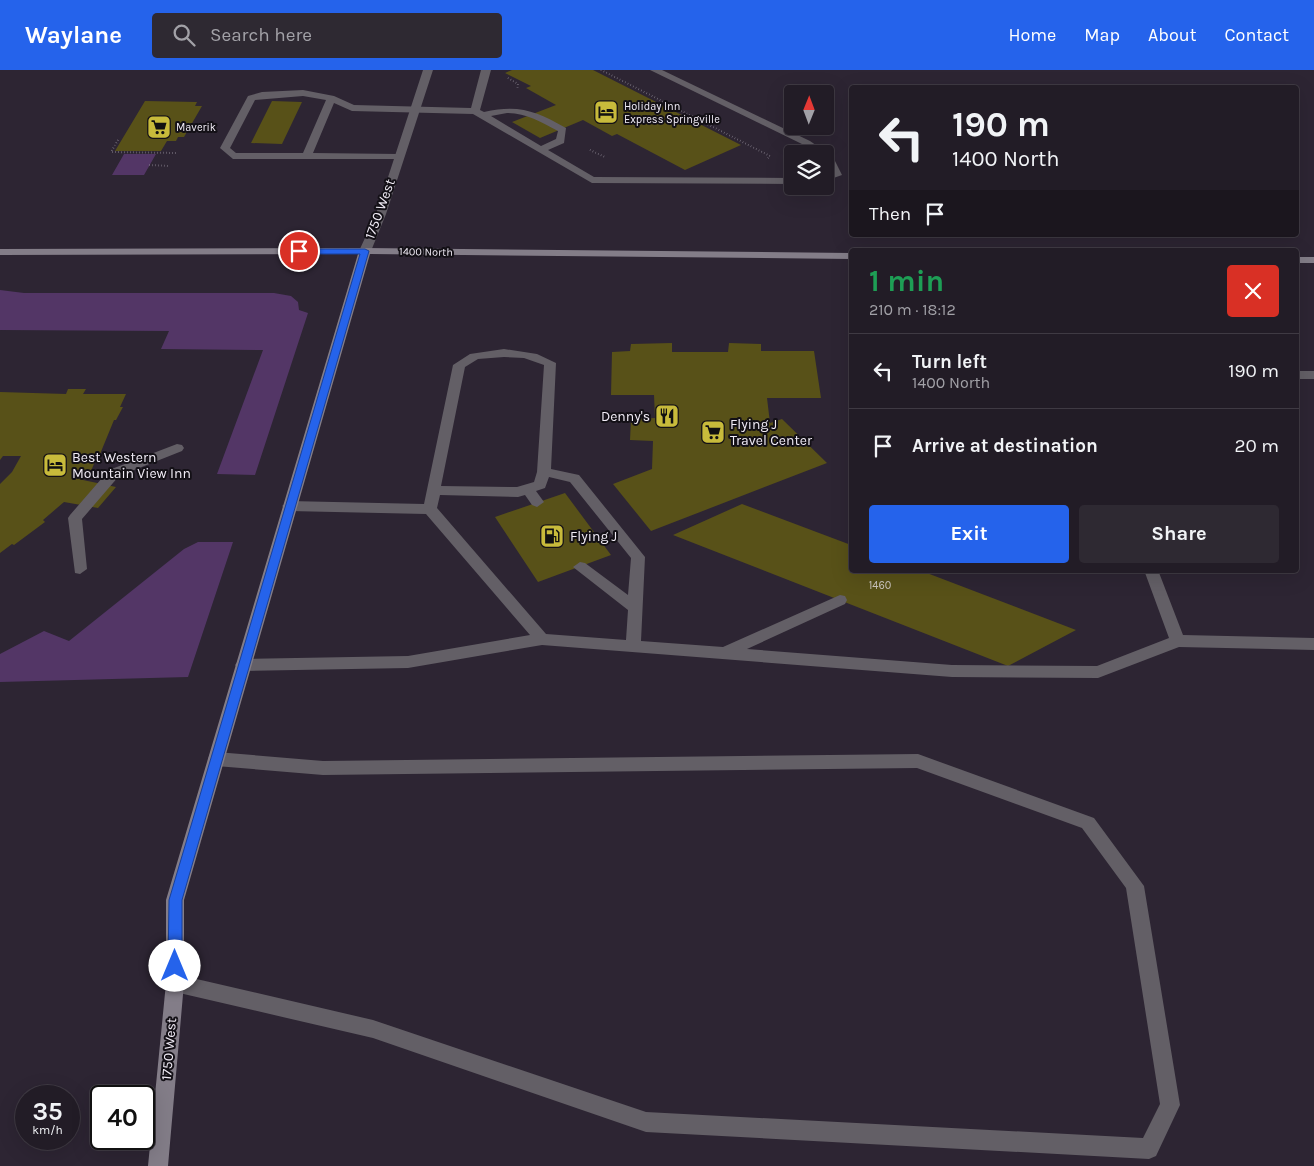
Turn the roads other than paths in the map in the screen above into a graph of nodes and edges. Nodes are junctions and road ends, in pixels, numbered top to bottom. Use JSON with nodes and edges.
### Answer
{"nodes":[{"id":1,"x":428,"y":70,"type":"edge"},
{"id":2,"x":486,"y":70,"type":"edge"},
{"id":3,"x":655,"y":70,"type":"edge"},
{"id":4,"x":332,"y":98,"type":"junction"},
{"id":5,"x":415,"y":111,"type":"junction"},
{"id":6,"x":479,"y":113,"type":"junction"},
{"id":7,"x":810,"y":145,"type":"edge"},
{"id":8,"x":540,"y":150,"type":"junction"},
{"id":9,"x":307,"y":156,"type":"junction"},
{"id":10,"x":399,"y":156,"type":"junction"},
{"id":11,"x":784,"y":181,"type":"edge"},
{"id":12,"x":365,"y":251,"type":"junction"},
{"id":13,"x":0,"y":252,"type":"edge"},
{"id":14,"x":849,"y":256,"type":"edge"},
{"id":15,"x":1299,"y":260,"type":"edge"},
{"id":16,"x":1314,"y":260,"type":"edge"},
{"id":17,"x":1299,"y":375,"type":"edge"},
{"id":18,"x":1314,"y":375,"type":"edge"},
{"id":19,"x":177,"y":448,"type":"dead end"},
{"id":20,"x":544,"y":472,"type":"junction"},
{"id":21,"x":528,"y":489,"type":"junction"},
{"id":22,"x":434,"y":490,"type":"junction"},
{"id":23,"x":537,"y":502,"type":"dead end"},
{"id":24,"x":289,"y":506,"type":"junction"},
{"id":25,"x":430,"y":509,"type":"junction"},
{"id":26,"x":580,"y":567,"type":"dead end"},
{"id":27,"x":80,"y":569,"type":"dead end"},
{"id":28,"x":1152,"y":573,"type":"edge"},
{"id":29,"x":840,"y":600,"type":"dead end"},
{"id":30,"x":635,"y":608,"type":"junction"},
{"id":31,"x":542,"y":639,"type":"junction"},
{"id":32,"x":1178,"y":642,"type":"junction"},
{"id":33,"x":1314,"y":644,"type":"edge"},
{"id":34,"x":633,"y":646,"type":"junction"},
{"id":35,"x":726,"y":653,"type":"junction"},
{"id":36,"x":243,"y":666,"type":"junction"},
{"id":37,"x":216,"y":759,"type":"junction"},
{"id":38,"x":175,"y":983,"type":"junction"},
{"id":39,"x":158,"y":1166,"type":"edge"}],
"edges":[{"from":1,"to":5,"type":"street","name":"1750 West"},
{"from":2,"to":6,"type":"street"},
{"from":3,"to":7,"type":"street"},
{"from":4,"to":5,"type":"street"},
{"from":4,"to":9,"type":"street"},
{"from":4,"to":9,"type":"street"},
{"from":5,"to":6,"type":"street"},
{"from":5,"to":10,"type":"street","name":"1750 West"},
{"from":6,"to":8,"type":"street"},
{"from":6,"to":8,"type":"street"},
{"from":8,"to":11,"type":"street"},
{"from":9,"to":10,"type":"street"},
{"from":10,"to":12,"type":"street","name":"1750 West"},
{"from":12,"to":13,"type":"street","name":"1400 North"},
{"from":12,"to":14,"type":"street","name":"1400 North"},
{"from":12,"to":24,"type":"street","name":"1750 West"},
{"from":15,"to":16,"type":"street"},
{"from":17,"to":18,"type":"street"},
{"from":19,"to":27,"type":"street"},
{"from":20,"to":21,"type":"street"},
{"from":20,"to":22,"type":"street"},
{"from":20,"to":30,"type":"street"},
{"from":21,"to":22,"type":"street"},
{"from":21,"to":23,"type":"street"},
{"from":22,"to":25,"type":"street"},
{"from":24,"to":25,"type":"street"},
{"from":24,"to":36,"type":"street","name":"1750 West"},
{"from":25,"to":31,"type":"street"},
{"from":26,"to":30,"type":"street"},
{"from":28,"to":32,"type":"street"},
{"from":29,"to":35,"type":"street"},
{"from":30,"to":34,"type":"street"},
{"from":31,"to":34,"type":"street"},
{"from":31,"to":36,"type":"street"},
{"from":32,"to":33,"type":"street"},
{"from":32,"to":35,"type":"street"},
{"from":34,"to":35,"type":"street"},
{"from":36,"to":37,"type":"street","name":"1750 West"},
{"from":37,"to":38,"type":"street","name":"1750 West"},
{"from":37,"to":38,"type":"street"},
{"from":38,"to":39,"type":"street","name":"1750 West"}]}
